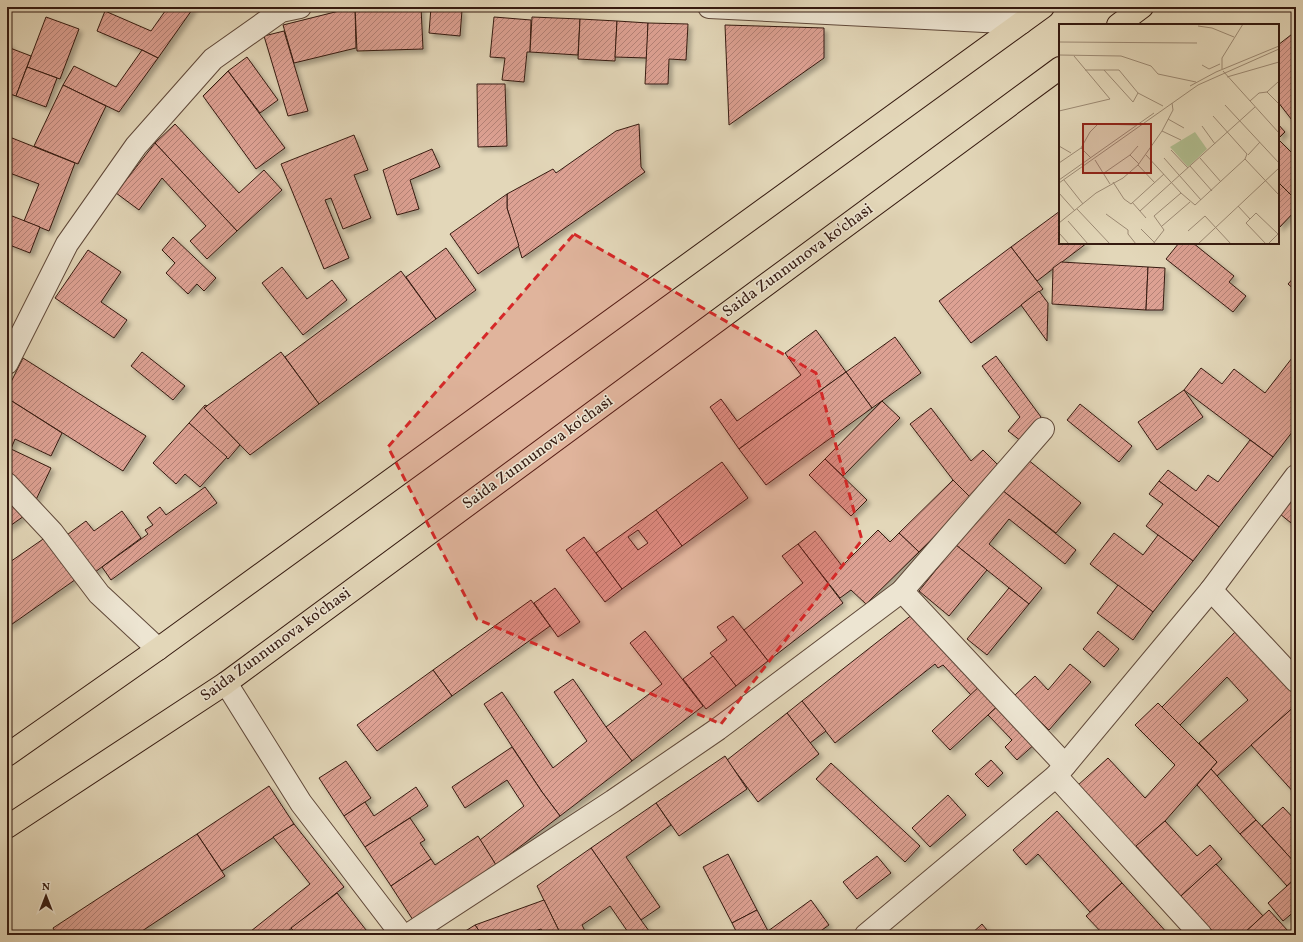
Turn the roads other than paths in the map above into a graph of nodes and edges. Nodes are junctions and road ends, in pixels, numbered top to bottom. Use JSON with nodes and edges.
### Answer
{"nodes":[{"id":1,"x":300,"y":7,"type":"edge"},
{"id":2,"x":709,"y":7,"type":"edge"},
{"id":3,"x":1043,"y":7,"type":"edge"},
{"id":4,"x":1142,"y":7,"type":"edge"},
{"id":5,"x":1021,"y":23,"type":"junction"},
{"id":6,"x":1119,"y":24,"type":"edge"},
{"id":7,"x":1059,"y":69,"type":"edge"},
{"id":8,"x":7,"y":363,"type":"edge"},
{"id":9,"x":1043,"y":429,"type":"dead end"},
{"id":10,"x":1296,"y":476,"type":"edge"},
{"id":11,"x":7,"y":484,"type":"edge"},
{"id":12,"x":1211,"y":590,"type":"junction"},
{"id":13,"x":902,"y":591,"type":"junction"},
{"id":14,"x":158,"y":649,"type":"junction"},
{"id":15,"x":1296,"y":681,"type":"edge"},
{"id":16,"x":226,"y":684,"type":"junction"},
{"id":17,"x":7,"y":755,"type":"edge"},
{"id":18,"x":1061,"y":771,"type":"junction"},
{"id":19,"x":7,"y":827,"type":"edge"},
{"id":20,"x":402,"y":935,"type":"edge"},
{"id":21,"x":408,"y":935,"type":"edge"},
{"id":22,"x":866,"y":935,"type":"edge"},
{"id":23,"x":1200,"y":935,"type":"edge"}],
"edges":[{"from":1,"to":8,"type":"street"},
{"from":2,"to":5,"type":"street"},
{"from":3,"to":5,"type":"main road"},
{"from":4,"to":6,"type":"main road"},
{"from":5,"to":14,"type":"main road"},
{"from":7,"to":16,"type":"main road","name":"Saida Zunnunova ko'chasi"},
{"from":9,"to":13,"type":"street"},
{"from":10,"to":12,"type":"street"},
{"from":11,"to":14,"type":"street"},
{"from":12,"to":15,"type":"street"},
{"from":12,"to":18,"type":"street"},
{"from":13,"to":18,"type":"street"},
{"from":13,"to":21,"type":"street"},
{"from":14,"to":17,"type":"main road"},
{"from":16,"to":19,"type":"main road","name":"Saida Zunnunova ko'chasi"},
{"from":16,"to":20,"type":"street"},
{"from":18,"to":22,"type":"street"},
{"from":18,"to":23,"type":"street"}]}
